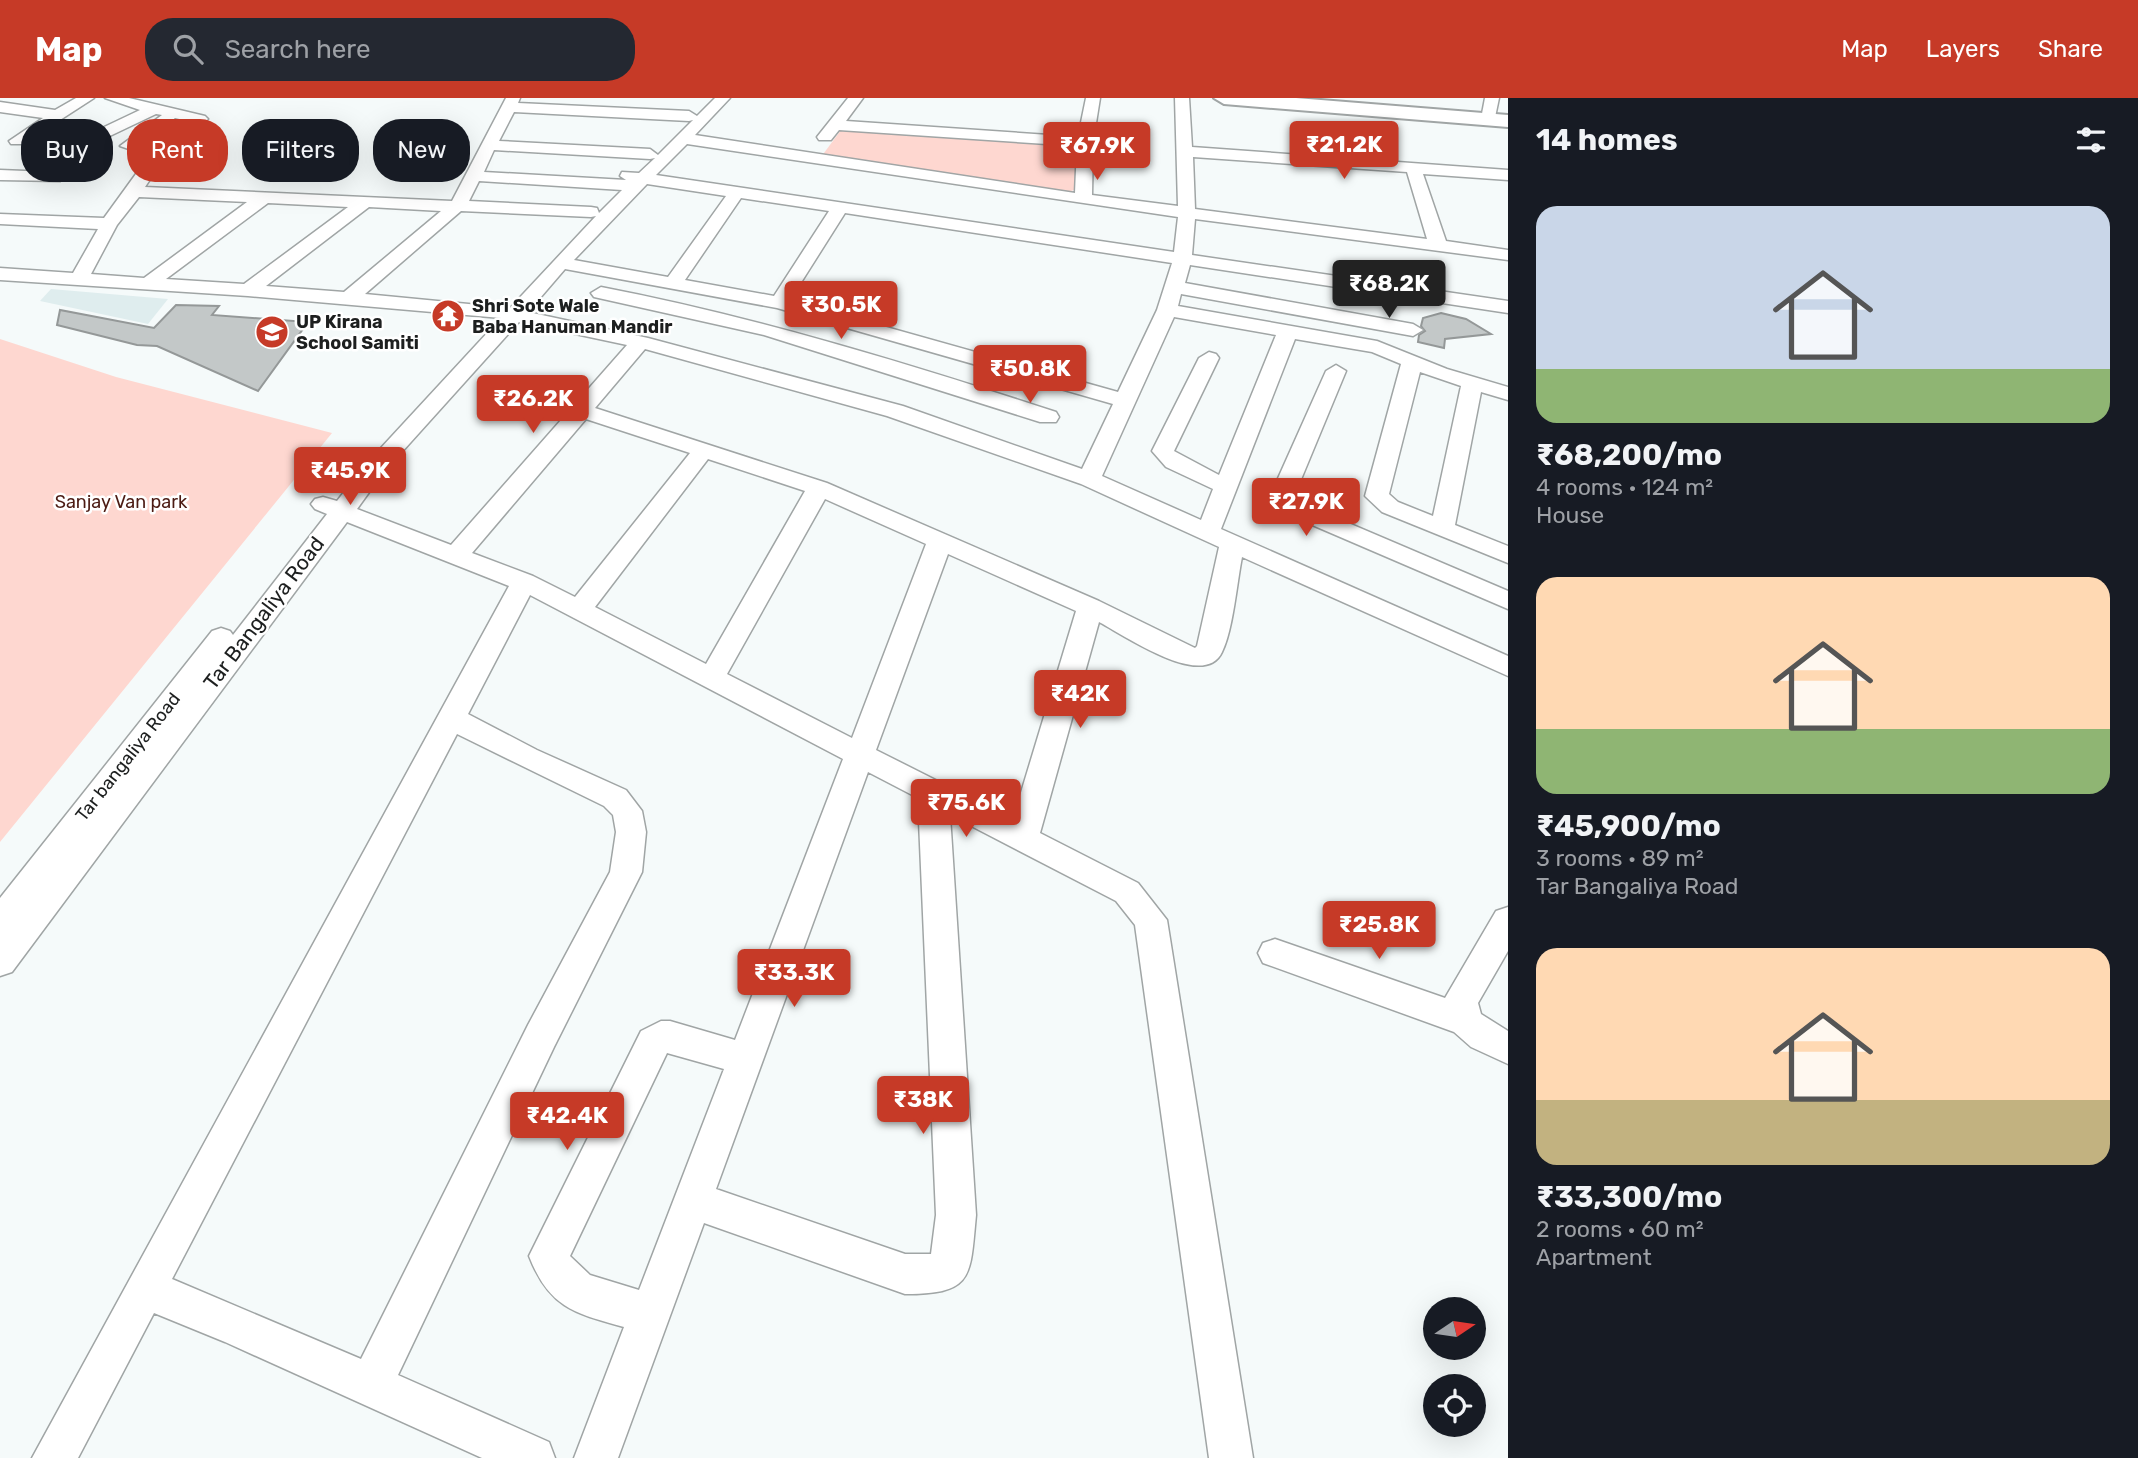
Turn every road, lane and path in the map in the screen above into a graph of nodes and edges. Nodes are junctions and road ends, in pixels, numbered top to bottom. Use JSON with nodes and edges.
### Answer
{"nodes":[{"id":1,"x":64,"y":98,"type":"edge"},
{"id":2,"x":112,"y":98,"type":"edge"},
{"id":3,"x":708,"y":98,"type":"edge"},
{"id":4,"x":723,"y":98,"type":"edge"},
{"id":5,"x":856,"y":98,"type":"edge"},
{"id":6,"x":1093,"y":98,"type":"edge"},
{"id":7,"x":1182,"y":98,"type":"edge"},
{"id":8,"x":1224,"y":98,"type":"edge"},
{"id":9,"x":1290,"y":98,"type":"edge"},
{"id":10,"x":85,"y":100,"type":"edge"},
{"id":11,"x":511,"y":102,"type":"edge"},
{"id":12,"x":0,"y":107,"type":"edge"},
{"id":13,"x":154,"y":109,"type":"junction"},
{"id":14,"x":174,"y":114,"type":"junction"},
{"id":15,"x":1492,"y":115,"type":"edge"},
{"id":16,"x":57,"y":116,"type":"junction"},
{"id":17,"x":52,"y":119,"type":"edge"},
{"id":18,"x":167,"y":119,"type":"edge"},
{"id":19,"x":200,"y":119,"type":"edge"},
{"id":20,"x":834,"y":125,"type":"junction"},
{"id":21,"x":686,"y":126,"type":"junction"},
{"id":22,"x":113,"y":129,"type":"edge"},
{"id":23,"x":8,"y":139,"type":"edge"},
{"id":24,"x":1085,"y":142,"type":"junction"},
{"id":25,"x":489,"y":145,"type":"junction"},
{"id":26,"x":0,"y":150,"type":"edge"},
{"id":27,"x":1184,"y":151,"type":"junction"},
{"id":28,"x":650,"y":154,"type":"junction"},
{"id":29,"x":811,"y":157,"type":"junction"},
{"id":30,"x":1413,"y":167,"type":"junction"},
{"id":31,"x":0,"y":175,"type":"edge"},
{"id":32,"x":1508,"y":175,"type":"edge"},
{"id":33,"x":21,"y":176,"type":"edge"},
{"id":34,"x":471,"y":176,"type":"junction"},
{"id":35,"x":630,"y":181,"type":"junction"},
{"id":36,"x":50,"y":182,"type":"edge"},
{"id":37,"x":141,"y":182,"type":"edge"},
{"id":38,"x":134,"y":192,"type":"junction"},
{"id":39,"x":737,"y":192,"type":"junction"},
{"id":40,"x":262,"y":199,"type":"junction"},
{"id":41,"x":1083,"y":199,"type":"junction"},
{"id":42,"x":365,"y":201,"type":"junction"},
{"id":43,"x":458,"y":204,"type":"junction"},
{"id":44,"x":840,"y":207,"type":"junction"},
{"id":45,"x":591,"y":212,"type":"junction"},
{"id":46,"x":1187,"y":213,"type":"junction"},
{"id":47,"x":0,"y":219,"type":"edge"},
{"id":48,"x":22,"y":220,"type":"junction"},
{"id":49,"x":109,"y":225,"type":"junction"},
{"id":50,"x":1438,"y":244,"type":"junction"},
{"id":51,"x":1508,"y":255,"type":"edge"},
{"id":52,"x":1184,"y":258,"type":"junction"},
{"id":53,"x":561,"y":263,"type":"junction"},
{"id":54,"x":0,"y":274,"type":"edge"},
{"id":55,"x":621,"y":274,"type":"junction"},
{"id":56,"x":80,"y":278,"type":"junction"},
{"id":57,"x":149,"y":283,"type":"junction"},
{"id":58,"x":673,"y":284,"type":"junction"},
{"id":59,"x":1174,"y":287,"type":"junction"},
{"id":60,"x":248,"y":290,"type":"junction"},
{"id":61,"x":1408,"y":292,"type":"junction"},
{"id":62,"x":601,"y":293,"type":"junction"},
{"id":63,"x":349,"y":298,"type":"junction"},
{"id":64,"x":779,"y":303,"type":"junction"},
{"id":65,"x":1508,"y":307,"type":"edge"},
{"id":66,"x":1167,"y":310,"type":"junction"},
{"id":67,"x":505,"y":313,"type":"junction"},
{"id":68,"x":568,"y":327,"type":"junction"},
{"id":69,"x":1413,"y":330,"type":"junction"},
{"id":70,"x":1288,"y":331,"type":"junction"},
{"id":71,"x":641,"y":342,"type":"junction"},
{"id":72,"x":1402,"y":357,"type":"junction"},
{"id":73,"x":1209,"y":358,"type":"dead end"},
{"id":74,"x":1336,"y":371,"type":"dead end"},
{"id":75,"x":1472,"y":383,"type":"junction"},
{"id":76,"x":1077,"y":387,"type":"junction"},
{"id":77,"x":1508,"y":394,"type":"edge"},
{"id":78,"x":1125,"y":401,"type":"junction"},
{"id":79,"x":583,"y":411,"type":"junction"},
{"id":80,"x":1048,"y":417,"type":"junction"},
{"id":81,"x":703,"y":451,"type":"junction"},
{"id":82,"x":1020,"y":455,"type":"junction"},
{"id":83,"x":1089,"y":479,"type":"junction"},
{"id":84,"x":1228,"y":487,"type":"junction"},
{"id":85,"x":819,"y":488,"type":"junction"},
{"id":86,"x":332,"y":507,"type":"junction"},
{"id":87,"x":1442,"y":528,"type":"junction"},
{"id":88,"x":1220,"y":538,"type":"junction"},
{"id":89,"x":940,"y":541,"type":"junction"},
{"id":90,"x":456,"y":555,"type":"junction"},
{"id":91,"x":1508,"y":555,"type":"edge"},
{"id":92,"x":524,"y":582,"type":"junction"},
{"id":93,"x":1508,"y":601,"type":"edge"},
{"id":94,"x":1090,"y":607,"type":"junction"},
{"id":95,"x":579,"y":610,"type":"junction"},
{"id":96,"x":1508,"y":667,"type":"edge"},
{"id":97,"x":711,"y":678,"type":"junction"},
{"id":98,"x":451,"y":718,"type":"junction"},
{"id":99,"x":859,"y":754,"type":"junction"},
{"id":100,"x":933,"y":792,"type":"junction"},
{"id":101,"x":1023,"y":839,"type":"junction"},
{"id":102,"x":16,"y":915,"type":"edge"},
{"id":103,"x":1508,"y":921,"type":"edge"},
{"id":104,"x":1275,"y":953,"type":"dead end"},
{"id":105,"x":0,"y":962,"type":"edge"},
{"id":106,"x":1464,"y":1020,"type":"junction"},
{"id":107,"x":1508,"y":1048,"type":"edge"},
{"id":108,"x":746,"y":1059,"type":"junction"},
{"id":109,"x":692,"y":1200,"type":"junction"},
{"id":110,"x":145,"y":1289,"type":"junction"},
{"id":111,"x":650,"y":1314,"type":"junction"},
{"id":112,"x":371,"y":1385,"type":"junction"},
{"id":113,"x":54,"y":1458,"type":"edge"},
{"id":114,"x":533,"y":1458,"type":"edge"},
{"id":115,"x":596,"y":1458,"type":"edge"},
{"id":116,"x":1231,"y":1458,"type":"edge"}],
"edges":[{"from":1,"to":10,"type":"street"},
{"from":2,"to":13,"type":"street"},
{"from":3,"to":21,"type":"street"},
{"from":4,"to":21,"type":"street","name":"Tar Bangaliya Road"},
{"from":5,"to":20,"type":"street"},
{"from":6,"to":24,"type":"street"},
{"from":7,"to":27,"type":"street"},
{"from":8,"to":15,"type":"highway"},
{"from":9,"to":15,"type":"highway"},
{"from":10,"to":16,"type":"street"},
{"from":11,"to":21,"type":"street"},
{"from":11,"to":25,"type":"street"},
{"from":12,"to":16,"type":"street"},
{"from":13,"to":14,"type":"street"},
{"from":13,"to":22,"type":"street"},
{"from":14,"to":18,"type":"street"},
{"from":14,"to":19,"type":"street"},
{"from":16,"to":17,"type":"street"},
{"from":20,"to":24,"type":"street"},
{"from":20,"to":29,"type":"street"},
{"from":21,"to":28,"type":"street"},
{"from":21,"to":29,"type":"street"},
{"from":21,"to":35,"type":"street","name":"Tar Bangaliya Road"},
{"from":23,"to":26,"type":"street"},
{"from":24,"to":41,"type":"street"},
{"from":25,"to":28,"type":"street"},
{"from":25,"to":34,"type":"street"},
{"from":27,"to":30,"type":"street"},
{"from":27,"to":46,"type":"street"},
{"from":28,"to":35,"type":"street"},
{"from":29,"to":41,"type":"street"},
{"from":30,"to":32,"type":"street"},
{"from":30,"to":50,"type":"street"},
{"from":31,"to":33,"type":"street"},
{"from":34,"to":35,"type":"street"},
{"from":34,"to":43,"type":"street"},
{"from":35,"to":39,"type":"street"},
{"from":35,"to":45,"type":"street"},
{"from":35,"to":53,"type":"street","name":"Tar Bangaliya Road"},
{"from":36,"to":48,"type":"street"},
{"from":37,"to":38,"type":"street"},
{"from":38,"to":40,"type":"street"},
{"from":38,"to":49,"type":"street"},
{"from":39,"to":44,"type":"street"},
{"from":39,"to":58,"type":"street"},
{"from":40,"to":42,"type":"street"},
{"from":40,"to":57,"type":"street"},
{"from":41,"to":46,"type":"street"},
{"from":42,"to":43,"type":"street"},
{"from":42,"to":60,"type":"street"},
{"from":43,"to":45,"type":"street"},
{"from":43,"to":63,"type":"street"},
{"from":44,"to":52,"type":"street"},
{"from":44,"to":64,"type":"street"},
{"from":45,"to":67,"type":"street"},
{"from":46,"to":50,"type":"street"},
{"from":46,"to":52,"type":"street"},
{"from":47,"to":48,"type":"street"},
{"from":48,"to":49,"type":"street"},
{"from":49,"to":56,"type":"street"},
{"from":50,"to":51,"type":"street"},
{"from":52,"to":59,"type":"street"},
{"from":52,"to":61,"type":"street"},
{"from":53,"to":55,"type":"street"},
{"from":53,"to":67,"type":"street","name":"Tar Bangaliya Road"},
{"from":54,"to":56,"type":"street"},
{"from":55,"to":58,"type":"street"},
{"from":55,"to":62,"type":"street"},
{"from":56,"to":57,"type":"street"},
{"from":57,"to":60,"type":"street"},
{"from":58,"to":64,"type":"street"},
{"from":59,"to":66,"type":"street"},
{"from":59,"to":69,"type":"street"},
{"from":60,"to":63,"type":"street"},
{"from":61,"to":65,"type":"street"},
{"from":61,"to":69,"type":"street"},
{"from":62,"to":68,"type":"street"},
{"from":62,"to":80,"type":"street"},
{"from":63,"to":67,"type":"street"},
{"from":64,"to":76,"type":"street"},
{"from":66,"to":70,"type":"street"},
{"from":66,"to":78,"type":"street"},
{"from":67,"to":68,"type":"street"},
{"from":67,"to":86,"type":"street","name":"Tar Bangaliya Road"},
{"from":68,"to":71,"type":"street"},
{"from":69,"to":72,"type":"street"},
{"from":70,"to":72,"type":"street"},
{"from":70,"to":84,"type":"street"},
{"from":71,"to":79,"type":"street"},
{"from":71,"to":82,"type":"street"},
{"from":72,"to":75,"type":"street"},
{"from":72,"to":87,"type":"street"},
{"from":73,"to":84,"type":"street"},
{"from":74,"to":93,"type":"street"},
{"from":75,"to":77,"type":"street"},
{"from":75,"to":87,"type":"street"},
{"from":76,"to":78,"type":"street"},
{"from":76,"to":80,"type":"street"},
{"from":78,"to":83,"type":"street"},
{"from":79,"to":81,"type":"street"},
{"from":79,"to":90,"type":"street"},
{"from":80,"to":82,"type":"street"},
{"from":81,"to":85,"type":"street"},
{"from":81,"to":95,"type":"street"},
{"from":82,"to":83,"type":"street"},
{"from":83,"to":88,"type":"street"},
{"from":84,"to":88,"type":"street"},
{"from":85,"to":89,"type":"street"},
{"from":85,"to":97,"type":"street"},
{"from":86,"to":90,"type":"street"},
{"from":86,"to":102,"type":"street","name":"Tar Bangaliya Road"},
{"from":87,"to":91,"type":"street"},
{"from":88,"to":94,"type":"street"},
{"from":88,"to":96,"type":"street"},
{"from":89,"to":94,"type":"street"},
{"from":89,"to":99,"type":"street"},
{"from":90,"to":92,"type":"street"},
{"from":92,"to":95,"type":"street"},
{"from":92,"to":98,"type":"street"},
{"from":94,"to":101,"type":"street"},
{"from":95,"to":97,"type":"street"},
{"from":97,"to":99,"type":"street"},
{"from":98,"to":110,"type":"street"},
{"from":98,"to":112,"type":"street"},
{"from":99,"to":100,"type":"street"},
{"from":99,"to":108,"type":"street"},
{"from":100,"to":101,"type":"street"},
{"from":100,"to":109,"type":"street"},
{"from":101,"to":116,"type":"street"},
{"from":102,"to":105,"type":"street","name":"Tar Bangaliya Road"},
{"from":103,"to":106,"type":"street"},
{"from":104,"to":106,"type":"street"},
{"from":106,"to":107,"type":"street"},
{"from":108,"to":109,"type":"street"},
{"from":108,"to":111,"type":"street"},
{"from":109,"to":111,"type":"street"},
{"from":110,"to":112,"type":"street"},
{"from":110,"to":113,"type":"street"},
{"from":111,"to":115,"type":"street"},
{"from":112,"to":114,"type":"street"}]}
